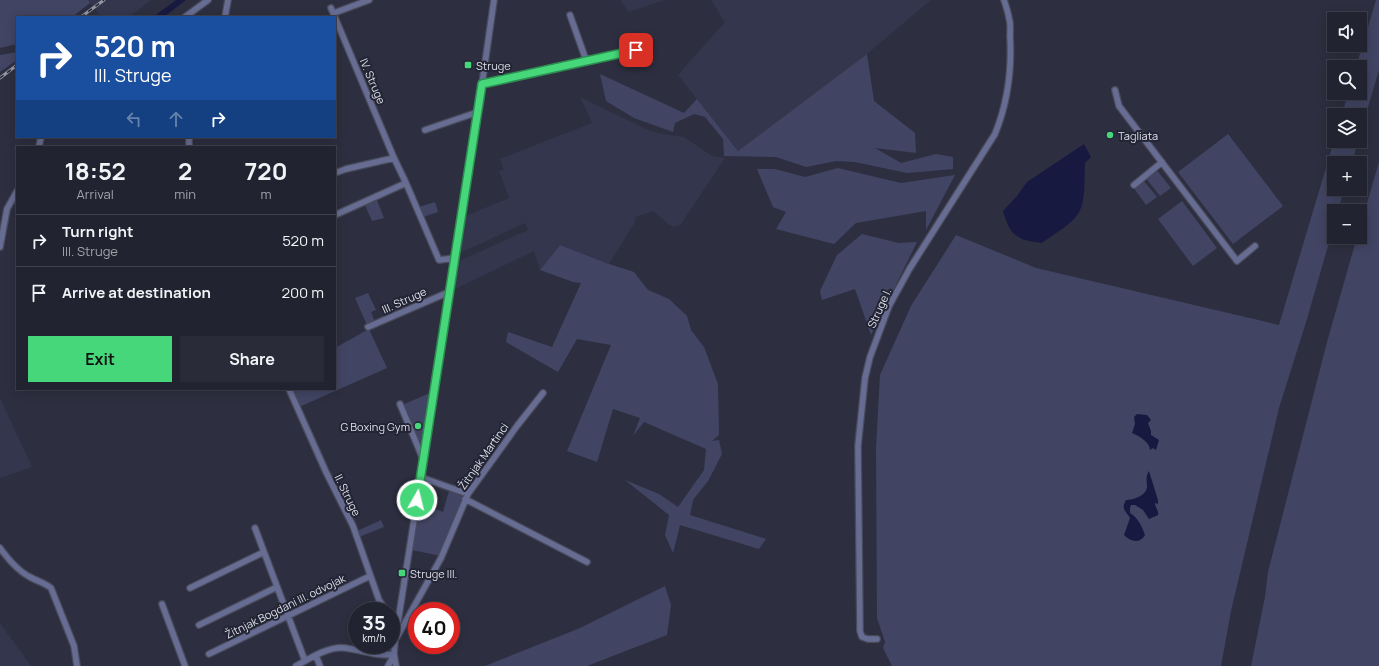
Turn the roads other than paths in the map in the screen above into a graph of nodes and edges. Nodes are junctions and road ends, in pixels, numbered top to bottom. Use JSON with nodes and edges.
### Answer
{"nodes":[{"id":1,"x":208,"y":0,"type":"edge"},
{"id":2,"x":228,"y":0,"type":"edge"},
{"id":3,"x":369,"y":0,"type":"edge"},
{"id":4,"x":494,"y":0,"type":"edge"},
{"id":5,"x":1004,"y":0,"type":"edge"},
{"id":6,"x":570,"y":15,"type":"dead end"},
{"id":7,"x":186,"y":16,"type":"edge"},
{"id":8,"x":225,"y":16,"type":"edge"},
{"id":9,"x":335,"y":16,"type":"edge"},
{"id":10,"x":336,"y":17,"type":"edge"},
{"id":11,"x":636,"y":50,"type":"dead end"},
{"id":12,"x":586,"y":60,"type":"junction"},
{"id":13,"x":482,"y":84,"type":"junction"},
{"id":14,"x":1116,"y":90,"type":"dead end"},
{"id":15,"x":478,"y":112,"type":"junction"},
{"id":16,"x":425,"y":130,"type":"dead end"},
{"id":17,"x":394,"y":158,"type":"junction"},
{"id":18,"x":1162,"y":162,"type":"junction"},
{"id":19,"x":336,"y":173,"type":"edge"},
{"id":20,"x":406,"y":183,"type":"junction"},
{"id":21,"x":1134,"y":185,"type":"dead end"},
{"id":22,"x":16,"y":193,"type":"edge"},
{"id":23,"x":336,"y":215,"type":"edge"},
{"id":24,"x":1255,"y":246,"type":"dead end"},
{"id":25,"x":0,"y":247,"type":"edge"},
{"id":26,"x":454,"y":258,"type":"junction"},
{"id":27,"x":449,"y":292,"type":"junction"},
{"id":28,"x":368,"y":327,"type":"dead end"},
{"id":29,"x":289,"y":390,"type":"edge"},
{"id":30,"x":543,"y":393,"type":"dead end"},
{"id":31,"x":400,"y":404,"type":"dead end"},
{"id":32,"x":424,"y":460,"type":"junction"},
{"id":33,"x":420,"y":477,"type":"junction"},
{"id":34,"x":466,"y":496,"type":"junction"},
{"id":35,"x":255,"y":528,"type":"dead end"},
{"id":36,"x":0,"y":548,"type":"edge"},
{"id":37,"x":264,"y":552,"type":"junction"},
{"id":38,"x":587,"y":562,"type":"dead end"},
{"id":39,"x":370,"y":576,"type":"junction"},
{"id":40,"x":277,"y":587,"type":"junction"},
{"id":41,"x":190,"y":588,"type":"dead end"},
{"id":42,"x":380,"y":602,"type":"edge"},
{"id":43,"x":162,"y":604,"type":"dead end"},
{"id":44,"x":400,"y":613,"type":"edge"},
{"id":45,"x":287,"y":616,"type":"junction"},
{"id":46,"x":199,"y":625,"type":"dead end"},
{"id":47,"x":400,"y":632,"type":"edge"},
{"id":48,"x":877,"y":639,"type":"dead end"},
{"id":49,"x":348,"y":649,"type":"edge"},
{"id":50,"x":210,"y":654,"type":"dead end"},
{"id":51,"x":370,"y":654,"type":"edge"},
{"id":52,"x":394,"y":654,"type":"junction"},
{"id":53,"x":316,"y":656,"type":"junction"},
{"id":54,"x":305,"y":661,"type":"junction"},
{"id":55,"x":77,"y":666,"type":"edge"},
{"id":56,"x":185,"y":666,"type":"edge"},
{"id":57,"x":296,"y":666,"type":"edge"},
{"id":58,"x":320,"y":666,"type":"edge"},
{"id":59,"x":388,"y":666,"type":"edge"},
{"id":60,"x":396,"y":666,"type":"edge"}],
"edges":[{"from":1,"to":7,"type":"street"},
{"from":2,"to":8,"type":"street"},
{"from":3,"to":9,"type":"street","name":"IV. Struge"},
{"from":4,"to":13,"type":"street"},
{"from":5,"to":48,"type":"street","name":"Struge I."},
{"from":6,"to":12,"type":"street"},
{"from":10,"to":17,"type":"street","name":"IV. Struge"},
{"from":11,"to":12,"type":"street"},
{"from":12,"to":13,"type":"street"},
{"from":13,"to":15,"type":"street"},
{"from":14,"to":18,"type":"street"},
{"from":15,"to":16,"type":"street"},
{"from":15,"to":26,"type":"street"},
{"from":17,"to":19,"type":"street"},
{"from":17,"to":20,"type":"street","name":"IV. Struge"},
{"from":18,"to":21,"type":"street"},
{"from":18,"to":24,"type":"street"},
{"from":20,"to":23,"type":"street"},
{"from":20,"to":26,"type":"street","name":"IV. Struge"},
{"from":22,"to":25,"type":"street"},
{"from":26,"to":27,"type":"street"},
{"from":27,"to":28,"type":"street","name":"III. Struge"},
{"from":27,"to":32,"type":"street"},
{"from":29,"to":39,"type":"street","name":"II. Struge"},
{"from":30,"to":34,"type":"street","name":"Žitnjak Martinci"},
{"from":31,"to":32,"type":"street"},
{"from":32,"to":33,"type":"street"},
{"from":33,"to":34,"type":"street"},
{"from":33,"to":44,"type":"street"},
{"from":34,"to":38,"type":"street"},
{"from":34,"to":47,"type":"street","name":"Žitnjak Martinci"},
{"from":35,"to":37,"type":"street"},
{"from":36,"to":55,"type":"street"},
{"from":37,"to":40,"type":"street"},
{"from":37,"to":41,"type":"street"},
{"from":39,"to":42,"type":"street","name":"II. Struge"},
{"from":39,"to":45,"type":"street","name":"Žitnjak Bogdani III. odvojak"},
{"from":40,"to":45,"type":"street"},
{"from":40,"to":46,"type":"street"},
{"from":43,"to":56,"type":"street"},
{"from":45,"to":50,"type":"street","name":"Žitnjak Bogdani III. odvojak"},
{"from":45,"to":54,"type":"street"},
{"from":49,"to":53,"type":"street"},
{"from":51,"to":52,"type":"street"},
{"from":52,"to":59,"type":"street"},
{"from":52,"to":60,"type":"street","name":"Žitnjak Martinci"},
{"from":53,"to":54,"type":"street"},
{"from":53,"to":58,"type":"street"},
{"from":54,"to":57,"type":"street"}]}
